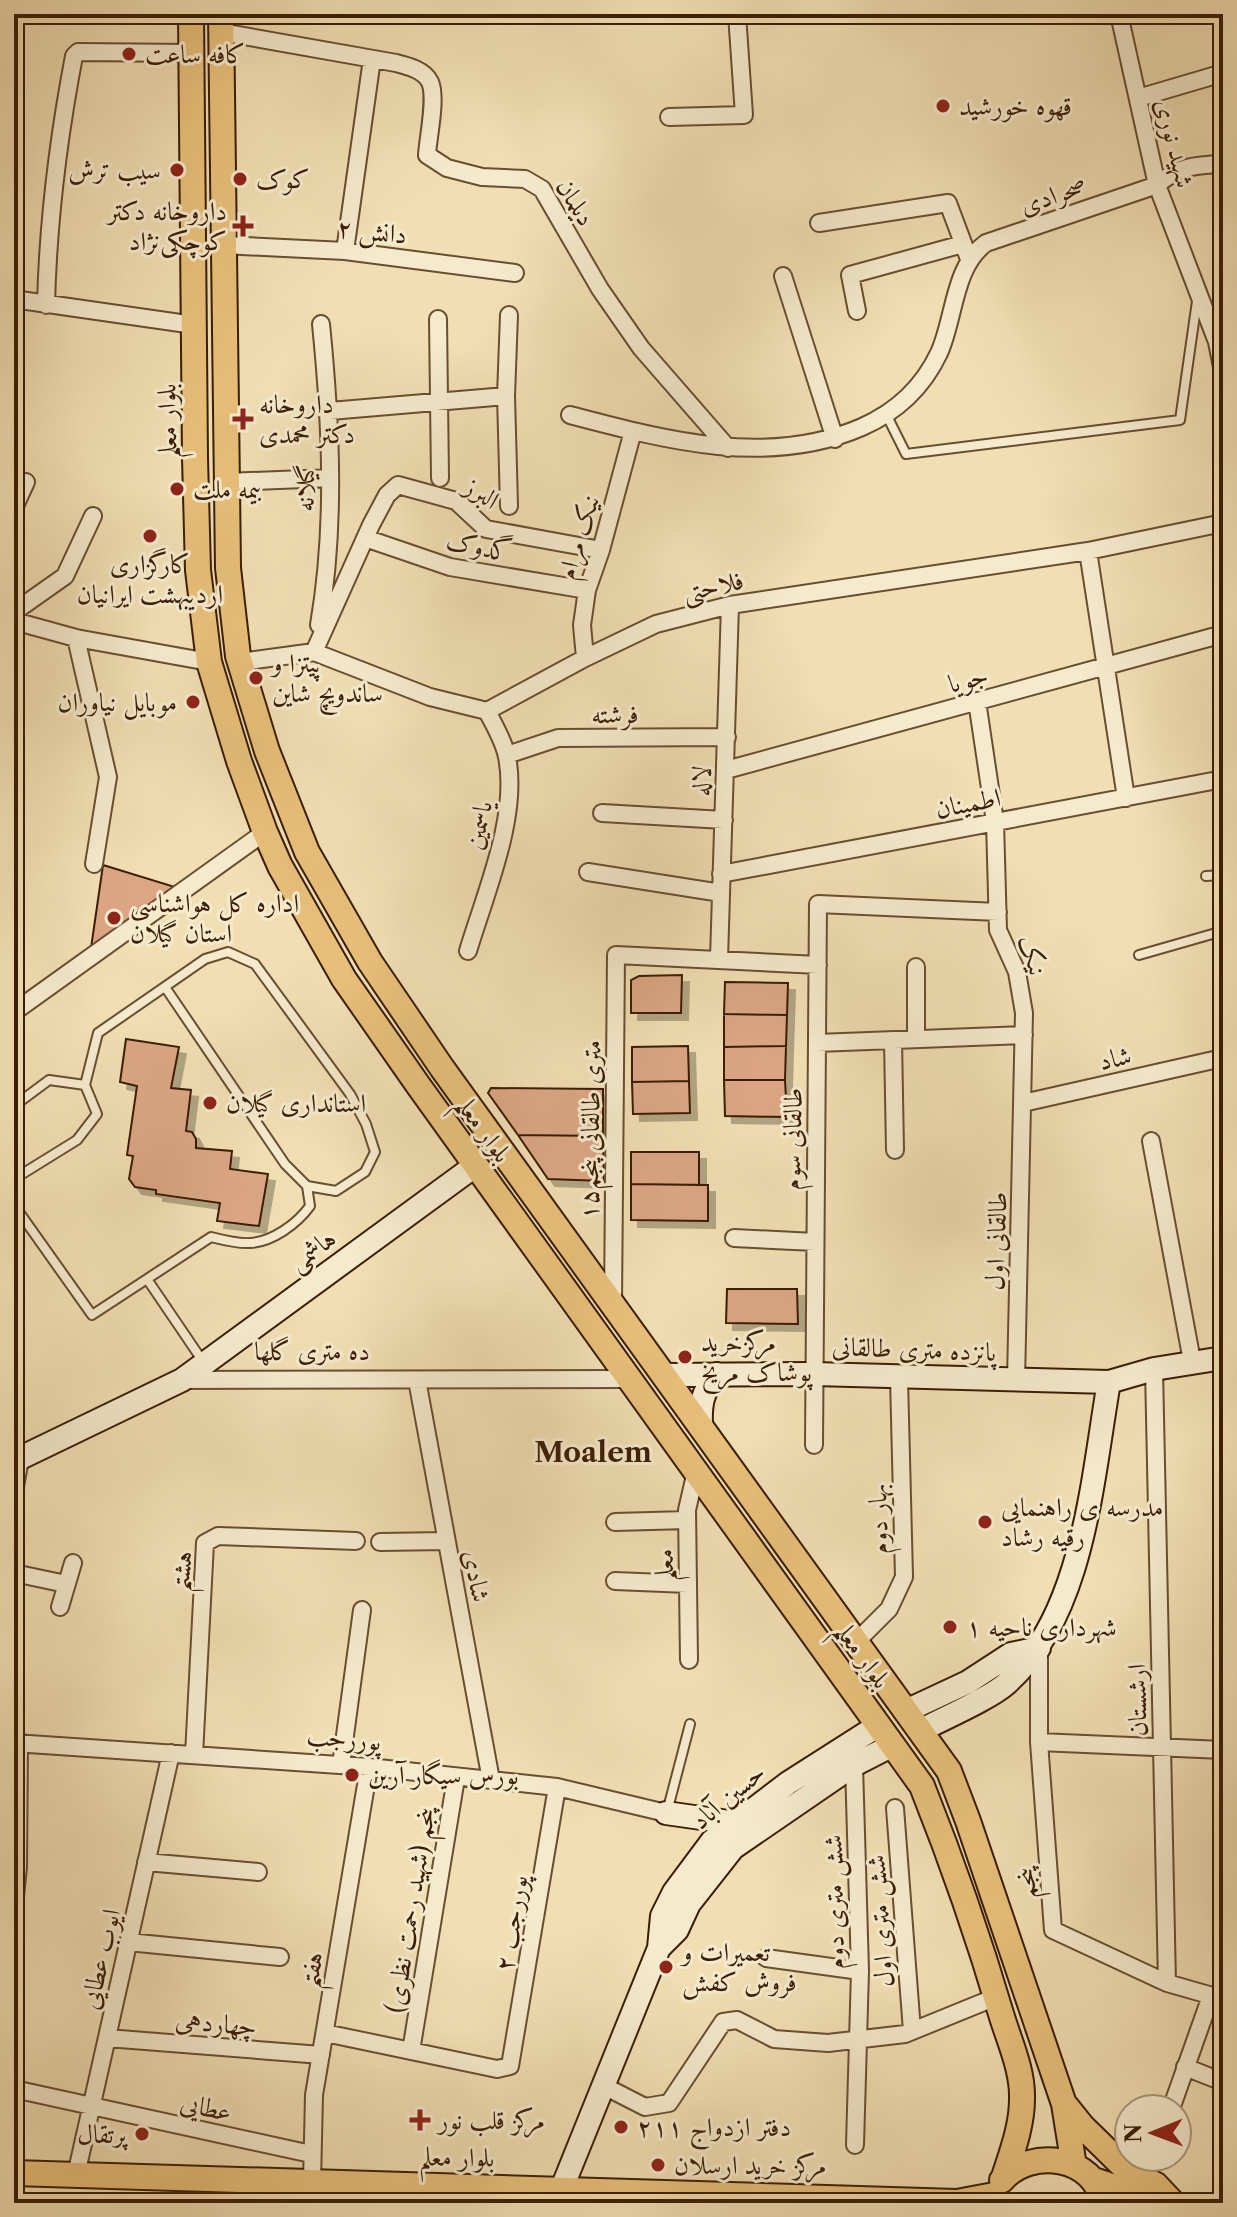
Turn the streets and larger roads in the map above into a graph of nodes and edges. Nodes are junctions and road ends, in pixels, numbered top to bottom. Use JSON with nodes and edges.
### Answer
{"nodes":[{"id":1,"x":191,"y":14,"type":"edge"},
{"id":2,"x":737,"y":14,"type":"edge"},
{"id":3,"x":1119,"y":14,"type":"edge"},
{"id":4,"x":221,"y":23,"type":"edge"},
{"id":5,"x":191,"y":53,"type":"junction"},
{"id":6,"x":372,"y":59,"type":"junction"},
{"id":7,"x":1223,"y":73,"type":"edge"},
{"id":8,"x":1138,"y":98,"type":"junction"},
{"id":9,"x":669,"y":117,"type":"dead end"},
{"id":10,"x":1223,"y":164,"type":"edge"},
{"id":11,"x":1157,"y":185,"type":"junction"},
{"id":12,"x":819,"y":223,"type":"dead end"},
{"id":13,"x":223,"y":245,"type":"junction"},
{"id":14,"x":345,"y":251,"type":"junction"},
{"id":15,"x":966,"y":252,"type":"junction"},
{"id":16,"x":515,"y":273,"type":"dead end"},
{"id":17,"x":783,"y":276,"type":"dead end"},
{"id":18,"x":14,"y":305,"type":"edge"},
{"id":19,"x":46,"y":305,"type":"junction"},
{"id":20,"x":857,"y":311,"type":"dead end"},
{"id":21,"x":509,"y":315,"type":"dead end"},
{"id":22,"x":438,"y":319,"type":"dead end"},
{"id":23,"x":321,"y":324,"type":"dead end"},
{"id":24,"x":194,"y":325,"type":"junction"},
{"id":25,"x":1223,"y":372,"type":"edge"},
{"id":26,"x":506,"y":396,"type":"junction"},
{"id":27,"x":439,"y":402,"type":"junction"},
{"id":28,"x":330,"y":411,"type":"junction"},
{"id":29,"x":570,"y":415,"type":"dead end"},
{"id":30,"x":633,"y":431,"type":"junction"},
{"id":31,"x":835,"y":439,"type":"junction"},
{"id":32,"x":728,"y":448,"type":"junction"},
{"id":33,"x":329,"y":478,"type":"junction"},
{"id":34,"x":440,"y":478,"type":"dead end"},
{"id":35,"x":26,"y":482,"type":"dead end"},
{"id":36,"x":225,"y":482,"type":"junction"},
{"id":37,"x":509,"y":506,"type":"dead end"},
{"id":38,"x":14,"y":508,"type":"edge"},
{"id":39,"x":93,"y":516,"type":"dead end"},
{"id":40,"x":1223,"y":523,"type":"edge"},
{"id":41,"x":365,"y":538,"type":"junction"},
{"id":42,"x":601,"y":550,"type":"junction"},
{"id":43,"x":1088,"y":551,"type":"junction"},
{"id":44,"x":587,"y":590,"type":"junction"},
{"id":45,"x":730,"y":605,"type":"junction"},
{"id":46,"x":14,"y":612,"type":"edge"},
{"id":47,"x":14,"y":621,"type":"edge"},
{"id":48,"x":1223,"y":634,"type":"edge"},
{"id":49,"x":76,"y":638,"type":"junction"},
{"id":50,"x":314,"y":652,"type":"junction"},
{"id":51,"x":585,"y":658,"type":"junction"},
{"id":52,"x":209,"y":662,"type":"junction"},
{"id":53,"x":240,"y":662,"type":"junction"},
{"id":54,"x":1107,"y":665,"type":"junction"},
{"id":55,"x":977,"y":701,"type":"junction"},
{"id":56,"x":487,"y":711,"type":"junction"},
{"id":57,"x":727,"y":737,"type":"junction"},
{"id":58,"x":507,"y":755,"type":"junction"},
{"id":59,"x":726,"y":770,"type":"junction"},
{"id":60,"x":1223,"y":779,"type":"edge"},
{"id":61,"x":1126,"y":798,"type":"junction"},
{"id":62,"x":602,"y":813,"type":"dead end"},
{"id":63,"x":724,"y":820,"type":"junction"},
{"id":64,"x":995,"y":822,"type":"junction"},
{"id":65,"x":265,"y":832,"type":"junction"},
{"id":66,"x":94,"y":864,"type":"dead end"},
{"id":67,"x":588,"y":872,"type":"dead end"},
{"id":68,"x":721,"y":874,"type":"junction"},
{"id":69,"x":721,"y":893,"type":"junction"},
{"id":70,"x":998,"y":912,"type":"junction"},
{"id":71,"x":468,"y":951,"type":"dead end"},
{"id":72,"x":719,"y":959,"type":"junction"},
{"id":73,"x":818,"y":965,"type":"junction"},
{"id":74,"x":916,"y":967,"type":"dead end"},
{"id":75,"x":14,"y":996,"type":"edge"},
{"id":76,"x":33,"y":998,"type":"junction"},
{"id":77,"x":14,"y":1012,"type":"edge"},
{"id":78,"x":1024,"y":1035,"type":"junction"},
{"id":79,"x":916,"y":1039,"type":"junction"},
{"id":80,"x":893,"y":1040,"type":"junction"},
{"id":81,"x":817,"y":1043,"type":"junction"},
{"id":82,"x":1218,"y":1059,"type":"dead end"},
{"id":83,"x":1023,"y":1103,"type":"junction"},
{"id":84,"x":1151,"y":1141,"type":"dead end"},
{"id":85,"x":895,"y":1150,"type":"dead end"},
{"id":86,"x":476,"y":1165,"type":"junction"},
{"id":87,"x":734,"y":1238,"type":"dead end"},
{"id":88,"x":815,"y":1242,"type":"junction"},
{"id":89,"x":613,"y":1304,"type":"junction"},
{"id":90,"x":1223,"y":1358,"type":"edge"},
{"id":91,"x":1192,"y":1361,"type":"junction"},
{"id":92,"x":1154,"y":1369,"type":"junction"},
{"id":93,"x":717,"y":1374,"type":"junction"},
{"id":94,"x":814,"y":1374,"type":"junction"},
{"id":95,"x":663,"y":1375,"type":"junction"},
{"id":96,"x":899,"y":1378,"type":"junction"},
{"id":97,"x":630,"y":1379,"type":"junction"},
{"id":98,"x":182,"y":1380,"type":"junction"},
{"id":99,"x":417,"y":1380,"type":"junction"},
{"id":100,"x":1016,"y":1381,"type":"junction"},
{"id":101,"x":1109,"y":1382,"type":"junction"},
{"id":102,"x":701,"y":1426,"type":"junction"},
{"id":103,"x":814,"y":1445,"type":"dead end"},
{"id":104,"x":17,"y":1460,"type":"edge"},
{"id":105,"x":696,"y":1471,"type":"junction"},
{"id":106,"x":14,"y":1492,"type":"edge"},
{"id":107,"x":687,"y":1520,"type":"junction"},
{"id":108,"x":615,"y":1522,"type":"dead end"},
{"id":109,"x":356,"y":1541,"type":"dead end"},
{"id":110,"x":446,"y":1541,"type":"junction"},
{"id":111,"x":380,"y":1542,"type":"dead end"},
{"id":112,"x":73,"y":1563,"type":"dead end"},
{"id":113,"x":14,"y":1573,"type":"edge"},
{"id":114,"x":615,"y":1581,"type":"dead end"},
{"id":115,"x":66,"y":1584,"type":"junction"},
{"id":116,"x":688,"y":1584,"type":"junction"},
{"id":117,"x":60,"y":1607,"type":"dead end"},
{"id":118,"x":362,"y":1610,"type":"dead end"},
{"id":119,"x":856,"y":1642,"type":"junction"},
{"id":120,"x":1039,"y":1648,"type":"junction"},
{"id":121,"x":689,"y":1660,"type":"dead end"},
{"id":122,"x":913,"y":1721,"type":"junction"},
{"id":123,"x":879,"y":1725,"type":"junction"},
{"id":124,"x":1039,"y":1742,"type":"junction"},
{"id":125,"x":16,"y":1743,"type":"edge"},
{"id":126,"x":893,"y":1745,"type":"junction"},
{"id":127,"x":1162,"y":1748,"type":"junction"},
{"id":128,"x":1223,"y":1750,"type":"edge"},
{"id":129,"x":171,"y":1753,"type":"junction"},
{"id":130,"x":194,"y":1755,"type":"junction"},
{"id":131,"x":341,"y":1765,"type":"junction"},
{"id":132,"x":854,"y":1765,"type":"junction"},
{"id":133,"x":369,"y":1767,"type":"junction"},
{"id":134,"x":456,"y":1778,"type":"junction"},
{"id":135,"x":491,"y":1780,"type":"junction"},
{"id":136,"x":557,"y":1787,"type":"junction"},
{"id":137,"x":895,"y":1808,"type":"dead end"},
{"id":138,"x":666,"y":1813,"type":"junction"},
{"id":139,"x":744,"y":1828,"type":"junction"},
{"id":140,"x":722,"y":1845,"type":"junction"},
{"id":141,"x":146,"y":1862,"type":"junction"},
{"id":142,"x":16,"y":1868,"type":"edge"},
{"id":143,"x":258,"y":1872,"type":"dead end"},
{"id":144,"x":14,"y":1906,"type":"edge"},
{"id":145,"x":128,"y":1942,"type":"junction"},
{"id":146,"x":280,"y":1957,"type":"dead end"},
{"id":147,"x":766,"y":1958,"type":"dead end"},
{"id":148,"x":860,"y":1971,"type":"junction"},
{"id":149,"x":1167,"y":1983,"type":"junction"},
{"id":150,"x":996,"y":1997,"type":"junction"},
{"id":151,"x":1217,"y":1998,"type":"edge"},
{"id":152,"x":912,"y":2031,"type":"junction"},
{"id":153,"x":325,"y":2033,"type":"junction"},
{"id":154,"x":107,"y":2038,"type":"junction"},
{"id":155,"x":860,"y":2039,"type":"junction"},
{"id":156,"x":411,"y":2051,"type":"junction"},
{"id":157,"x":321,"y":2055,"type":"junction"},
{"id":158,"x":1185,"y":2067,"type":"junction"},
{"id":159,"x":1223,"y":2082,"type":"edge"},
{"id":160,"x":604,"y":2086,"type":"junction"},
{"id":161,"x":14,"y":2089,"type":"edge"},
{"id":162,"x":1176,"y":2093,"type":"edge"},
{"id":163,"x":1064,"y":2104,"type":"junction"},
{"id":164,"x":91,"y":2107,"type":"junction"},
{"id":165,"x":855,"y":2145,"type":"dead end"},
{"id":166,"x":311,"y":2154,"type":"junction"},
{"id":167,"x":14,"y":2173,"type":"edge"},
{"id":168,"x":1084,"y":2173,"type":"junction"},
{"id":169,"x":76,"y":2175,"type":"junction"},
{"id":170,"x":312,"y":2182,"type":"junction"},
{"id":171,"x":562,"y":2188,"type":"junction"},
{"id":172,"x":998,"y":2192,"type":"edge"},
{"id":173,"x":525,"y":2195,"type":"edge"},
{"id":174,"x":1158,"y":2202,"type":"edge"},
{"id":175,"x":1103,"y":2203,"type":"edge"}],
"edges":[{"from":1,"to":5,"type":"main road","name":"بلوار معلم"},
{"from":2,"to":9,"type":"street"},
{"from":3,"to":8,"type":"street","name":"شهید نوری"},
{"from":4,"to":6,"type":"street"},
{"from":4,"to":13,"type":"main road","name":"بلوار معلم"},
{"from":5,"to":19,"type":"street"},
{"from":5,"to":24,"type":"main road","name":"بلوار معلم"},
{"from":6,"to":14,"type":"street"},
{"from":6,"to":32,"type":"street","name":"دیلمان"},
{"from":7,"to":8,"type":"street"},
{"from":8,"to":11,"type":"street","name":"شهید نوری"},
{"from":10,"to":11,"type":"street","name":"صحرادی"},
{"from":11,"to":15,"type":"street","name":"صحرادی"},
{"from":11,"to":25,"type":"street","name":"شهید نوری"},
{"from":12,"to":15,"type":"street"},
{"from":13,"to":14,"type":"street","name":"دانش ۲"},
{"from":13,"to":36,"type":"main road","name":"بلوار معلم"},
{"from":14,"to":16,"type":"street","name":"دانش ۲"},
{"from":15,"to":20,"type":"street","name":"صحرادی"},
{"from":15,"to":31,"type":"street"},
{"from":17,"to":31,"type":"street"},
{"from":18,"to":19,"type":"street"},
{"from":19,"to":24,"type":"street"},
{"from":21,"to":26,"type":"street"},
{"from":22,"to":27,"type":"street"},
{"from":23,"to":28,"type":"street","name":"گیلانه"},
{"from":24,"to":52,"type":"main road","name":"بلوار معلم"},
{"from":26,"to":27,"type":"street"},
{"from":26,"to":37,"type":"street"},
{"from":27,"to":28,"type":"street"},
{"from":27,"to":34,"type":"street"},
{"from":28,"to":33,"type":"street","name":"گیلانه"},
{"from":29,"to":30,"type":"street"},
{"from":30,"to":32,"type":"street"},
{"from":30,"to":42,"type":"street","name":"نیک مرام"},
{"from":31,"to":32,"type":"street"},
{"from":33,"to":36,"type":"street"},
{"from":33,"to":50,"type":"street","name":"گیلانه"},
{"from":35,"to":38,"type":"street"},
{"from":36,"to":53,"type":"main road","name":"بلوار معلم"},
{"from":39,"to":46,"type":"street"},
{"from":40,"to":43,"type":"street","name":"فلاحتی"},
{"from":41,"to":42,"type":"street","name":"البرز"},
{"from":41,"to":44,"type":"street","name":"گدوک"},
{"from":41,"to":50,"type":"street"},
{"from":42,"to":44,"type":"street","name":"نیک مرام"},
{"from":43,"to":45,"type":"street","name":"فلاحتی"},
{"from":43,"to":54,"type":"street"},
{"from":44,"to":51,"type":"street","name":"نیک مرام"},
{"from":45,"to":51,"type":"street","name":"فلاحتی"},
{"from":45,"to":57,"type":"street","name":"لاله"},
{"from":47,"to":49,"type":"street"},
{"from":48,"to":54,"type":"street","name":"جویا"},
{"from":49,"to":52,"type":"street"},
{"from":49,"to":66,"type":"street"},
{"from":50,"to":53,"type":"street"},
{"from":50,"to":56,"type":"street"},
{"from":51,"to":56,"type":"street","name":"فلاحتی"},
{"from":52,"to":53,"type":"main road"},
{"from":52,"to":65,"type":"main road","name":"بلوار معلم"},
{"from":53,"to":89,"type":"main road","name":"بلوار معلم"},
{"from":54,"to":55,"type":"street","name":"جویا"},
{"from":54,"to":61,"type":"street"},
{"from":55,"to":59,"type":"street","name":"جویا"},
{"from":55,"to":64,"type":"street","name":"نیک"},
{"from":56,"to":58,"type":"street","name":"یاسمین"},
{"from":57,"to":58,"type":"street","name":"فرشته"},
{"from":57,"to":59,"type":"street","name":"لاله"},
{"from":58,"to":71,"type":"street","name":"یاسمین"},
{"from":59,"to":63,"type":"street","name":"لاله"},
{"from":60,"to":61,"type":"street","name":"اطمینان"},
{"from":61,"to":64,"type":"street","name":"اطمینان"},
{"from":62,"to":63,"type":"street"},
{"from":63,"to":68,"type":"street","name":"لاله"},
{"from":64,"to":68,"type":"street","name":"اطمینان"},
{"from":64,"to":70,"type":"street","name":"نیک"},
{"from":65,"to":76,"type":"street"},
{"from":65,"to":86,"type":"main road","name":"بلوار معلم"},
{"from":67,"to":69,"type":"street"},
{"from":68,"to":69,"type":"street","name":"لاله"},
{"from":69,"to":72,"type":"street","name":"لاله"},
{"from":70,"to":73,"type":"street","name":"طالقانی سوم"},
{"from":70,"to":78,"type":"street","name":"نیک"},
{"from":72,"to":73,"type":"street"},
{"from":72,"to":89,"type":"street","name":"۱۵متری طالقانی پنجم"},
{"from":73,"to":81,"type":"street","name":"طالقانی سوم"},
{"from":74,"to":79,"type":"street"},
{"from":75,"to":76,"type":"street"},
{"from":76,"to":77,"type":"street"},
{"from":78,"to":79,"type":"street"},
{"from":78,"to":83,"type":"street","name":"نیک"},
{"from":79,"to":80,"type":"street"},
{"from":80,"to":81,"type":"street"},
{"from":80,"to":85,"type":"street"},
{"from":81,"to":88,"type":"street","name":"طالقانی سوم"},
{"from":82,"to":83,"type":"street","name":"شاد"},
{"from":83,"to":100,"type":"street","name":"طالقانی اول"},
{"from":84,"to":91,"type":"street"},
{"from":86,"to":97,"type":"main road","name":"بلوار معلم"},
{"from":86,"to":98,"type":"street","name":"هاشمی"},
{"from":87,"to":88,"type":"street"},
{"from":88,"to":94,"type":"street","name":"طالقانی سوم"},
{"from":89,"to":95,"type":"main road","name":"بلوار معلم"},
{"from":90,"to":91,"type":"street","name":"پانزده متری طالقانی"},
{"from":91,"to":92,"type":"street","name":"پانزده متری طالقانی"},
{"from":92,"to":101,"type":"street","name":"پانزده متری طالقانی"},
{"from":92,"to":127,"type":"street","name":"ارشستان"},
{"from":93,"to":94,"type":"street","name":"پانزده متری طالقانی"},
{"from":93,"to":95,"type":"street","name":"پانزده متری طالقانی"},
{"from":93,"to":102,"type":"street"},
{"from":94,"to":96,"type":"street","name":"پانزده متری طالقانی"},
{"from":94,"to":103,"type":"street","name":"طالقانی سوم"},
{"from":95,"to":97,"type":"main road"},
{"from":95,"to":102,"type":"main road","name":"بلوار معلم"},
{"from":96,"to":100,"type":"street","name":"پانزده متری طالقانی"},
{"from":96,"to":119,"type":"street","name":"بهار دوم"},
{"from":97,"to":99,"type":"street","name":"ده متری گلها"},
{"from":97,"to":105,"type":"main road","name":"بلوار معلم"},
{"from":98,"to":99,"type":"street","name":"ده متری گلها"},
{"from":98,"to":104,"type":"street","name":"ده متری گلها"},
{"from":99,"to":110,"type":"street","name":"شادی"},
{"from":100,"to":101,"type":"street","name":"پانزده متری طالقانی"},
{"from":101,"to":120,"type":"street"},
{"from":102,"to":119,"type":"main road","name":"بلوار معلم"},
{"from":104,"to":106,"type":"street"},
{"from":105,"to":107,"type":"street","name":"معلم"},
{"from":105,"to":123,"type":"main road","name":"بلوار معلم"},
{"from":107,"to":108,"type":"street"},
{"from":107,"to":116,"type":"street","name":"معلم"},
{"from":109,"to":130,"type":"street","name":"هشتم"},
{"from":110,"to":111,"type":"street"},
{"from":110,"to":135,"type":"street","name":"شادی"},
{"from":112,"to":115,"type":"street"},
{"from":113,"to":115,"type":"street"},
{"from":114,"to":116,"type":"street"},
{"from":115,"to":117,"type":"street"},
{"from":116,"to":121,"type":"street","name":"معلم"},
{"from":118,"to":131,"type":"street"},
{"from":119,"to":122,"type":"main road","name":"بلوار معلم"},
{"from":120,"to":122,"type":"street"},
{"from":120,"to":122,"type":"street"},
{"from":120,"to":124,"type":"street","name":"پنجم"},
{"from":122,"to":123,"type":"main road"},
{"from":122,"to":126,"type":"main road"},
{"from":122,"to":163,"type":"main road","name":"بلوار معلم"},
{"from":123,"to":126,"type":"main road","name":"بلوار معلم"},
{"from":123,"to":139,"type":"street","name":"حسین آباد"},
{"from":124,"to":127,"type":"street"},
{"from":124,"to":149,"type":"street","name":"پنجم"},
{"from":125,"to":129,"type":"street","name":"پوررجب"},
{"from":125,"to":142,"type":"street"},
{"from":126,"to":132,"type":"street","name":"حسین آباد"},
{"from":126,"to":150,"type":"main road","name":"بلوار معلم"},
{"from":127,"to":128,"type":"street"},
{"from":127,"to":149,"type":"street","name":"ارشستان"},
{"from":129,"to":130,"type":"street","name":"پوررجب"},
{"from":129,"to":141,"type":"street","name":"ایوب عطایی"},
{"from":130,"to":131,"type":"street","name":"پوررجب"},
{"from":131,"to":133,"type":"street","name":"پوررجب"},
{"from":132,"to":139,"type":"street","name":"حسین آباد"},
{"from":132,"to":148,"type":"street","name":"شش متری دوم"},
{"from":133,"to":134,"type":"street","name":"پوررجب"},
{"from":133,"to":153,"type":"street","name":"هفتم"},
{"from":134,"to":135,"type":"street","name":"پوررجب"},
{"from":134,"to":156,"type":"street","name":"پنجم (شهید رحمت نظری)"},
{"from":135,"to":136,"type":"street","name":"پوررجب"},
{"from":136,"to":138,"type":"street","name":"پوررجب"},
{"from":136,"to":156,"type":"street","name":"پوررجب ۲"},
{"from":137,"to":152,"type":"street","name":"شش متری اول"},
{"from":138,"to":139,"type":"street","name":"پوررجب"},
{"from":138,"to":140,"type":"street","name":"پوررجب"},
{"from":139,"to":140,"type":"street","name":"حسین آباد"},
{"from":140,"to":160,"type":"street","name":"حسین آباد"},
{"from":141,"to":143,"type":"street"},
{"from":141,"to":145,"type":"street","name":"ایوب عطایی"},
{"from":142,"to":144,"type":"street"},
{"from":145,"to":146,"type":"street"},
{"from":145,"to":154,"type":"street","name":"ایوب عطایی"},
{"from":147,"to":148,"type":"street"},
{"from":148,"to":155,"type":"street","name":"شش متری دوم"},
{"from":149,"to":151,"type":"street","name":"پنجم"},
{"from":150,"to":152,"type":"street"},
{"from":150,"to":172,"type":"main road","name":"بلوار معلم"},
{"from":151,"to":158,"type":"street"},
{"from":152,"to":155,"type":"street"},
{"from":153,"to":156,"type":"street"},
{"from":153,"to":157,"type":"street","name":"هفتم"},
{"from":154,"to":157,"type":"street","name":"چهاردهی"},
{"from":154,"to":164,"type":"street","name":"ایوب عطایی"},
{"from":155,"to":160,"type":"street"},
{"from":155,"to":165,"type":"street","name":"شش متری دوم"},
{"from":157,"to":166,"type":"street","name":"هفتم"},
{"from":158,"to":159,"type":"street"},
{"from":158,"to":162,"type":"street"},
{"from":160,"to":171,"type":"street","name":"حسین آباد"},
{"from":161,"to":164,"type":"street","name":"عطایی"},
{"from":163,"to":168,"type":"main road","name":"بلوار معلم"},
{"from":163,"to":174,"type":"main road"},
{"from":164,"to":166,"type":"street","name":"عطایی"},
{"from":164,"to":169,"type":"street","name":"ایوب عطایی"},
{"from":166,"to":170,"type":"street","name":"هفتم"},
{"from":167,"to":169,"type":"main road","name":"بلوار معلم"},
{"from":168,"to":172,"type":"main road"},
{"from":168,"to":174,"type":"main road"},
{"from":168,"to":175,"type":"main road","name":"بلوار معلم"},
{"from":169,"to":170,"type":"main road","name":"بلوار معلم"},
{"from":170,"to":173,"type":"main road","name":"بلوار معلم"},
{"from":171,"to":172,"type":"main road","name":"بلوار معلم"},
{"from":171,"to":173,"type":"main road","name":"بلوار معلم"}]}
